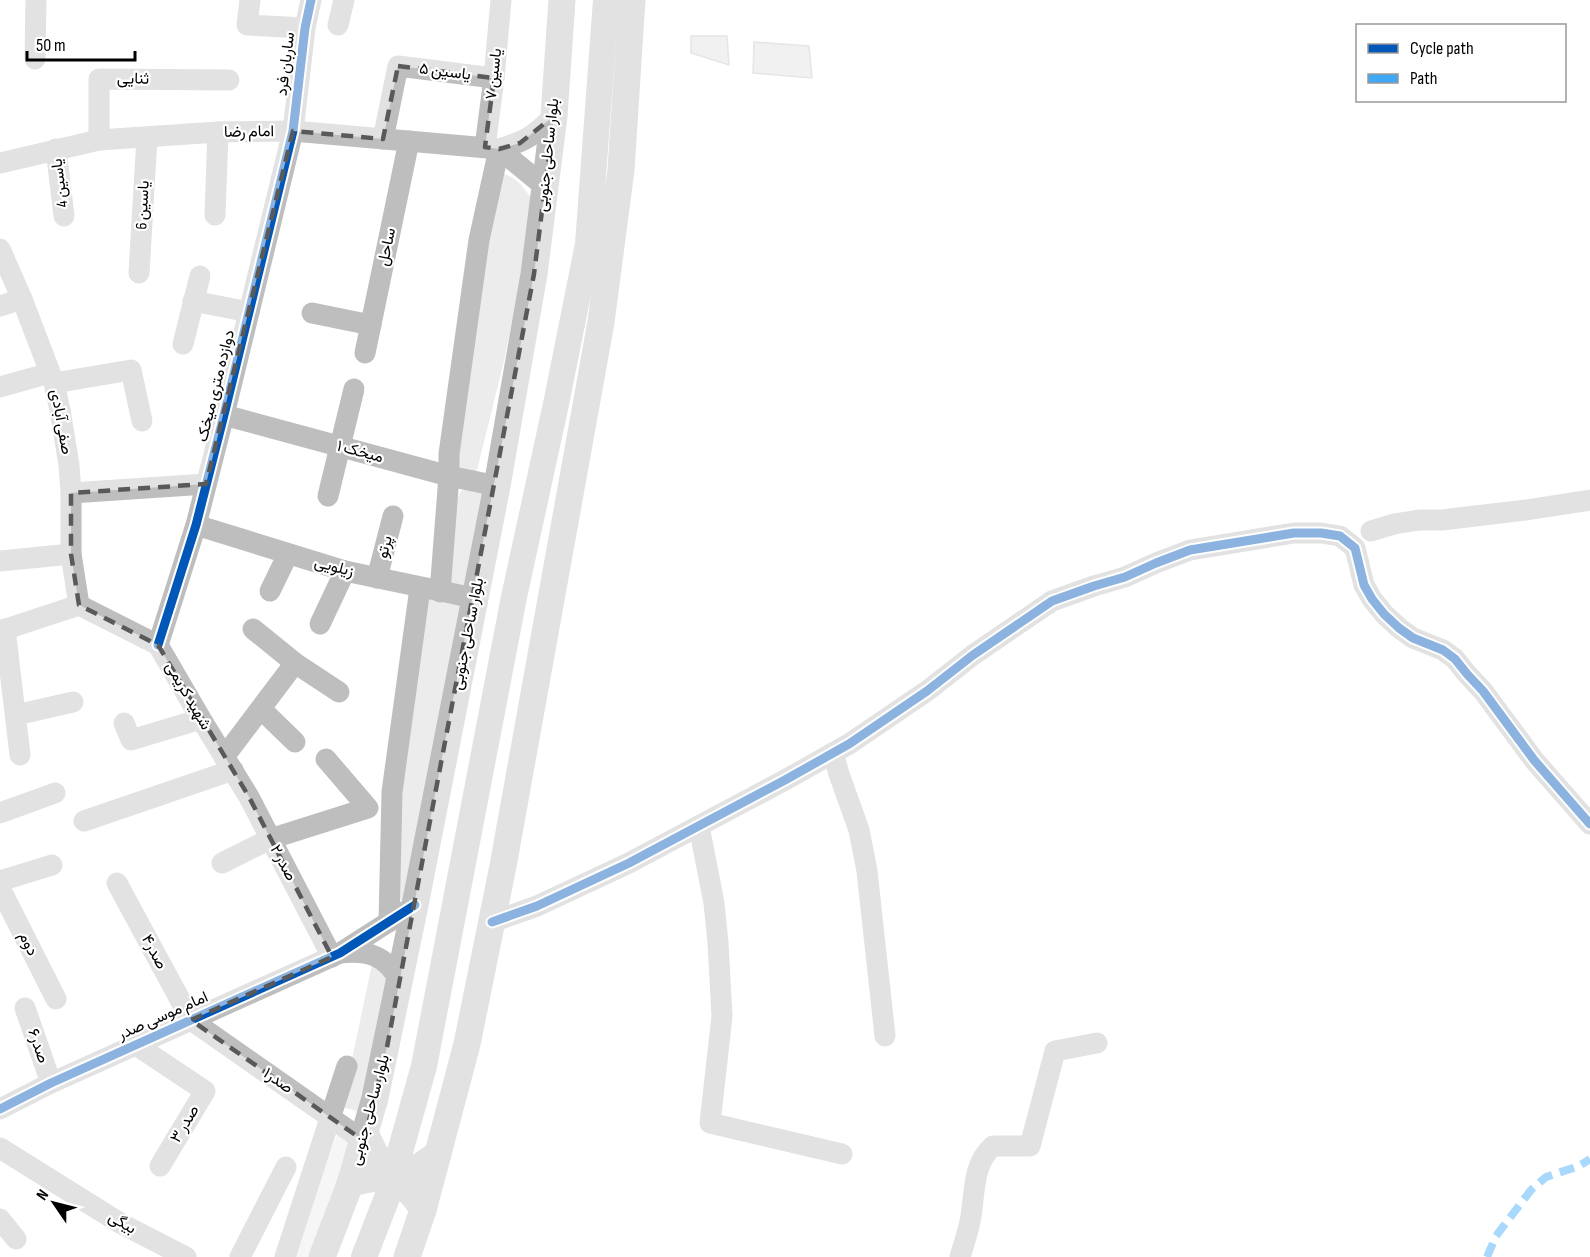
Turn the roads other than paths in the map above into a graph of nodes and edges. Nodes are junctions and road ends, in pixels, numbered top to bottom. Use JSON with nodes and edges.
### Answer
{"nodes":[{"id":1,"x":36,"y":0,"type":"edge"},
{"id":2,"x":250,"y":0,"type":"edge"},
{"id":3,"x":311,"y":0,"type":"edge"},
{"id":4,"x":344,"y":0,"type":"edge"},
{"id":5,"x":501,"y":0,"type":"edge"},
{"id":6,"x":562,"y":0,"type":"edge"},
{"id":7,"x":632,"y":0,"type":"edge"},
{"id":8,"x":338,"y":25,"type":"dead end"},
{"id":9,"x":305,"y":28,"type":"junction"},
{"id":10,"x":35,"y":59,"type":"dead end"},
{"id":11,"x":494,"y":78,"type":"junction"},
{"id":12,"x":229,"y":80,"type":"dead end"},
{"id":13,"x":554,"y":116,"type":"junction"},
{"id":14,"x":293,"y":131,"type":"junction"},
{"id":15,"x":218,"y":132,"type":"junction"},
{"id":16,"x":147,"y":137,"type":"junction"},
{"id":17,"x":383,"y":139,"type":"junction"},
{"id":18,"x":99,"y":140,"type":"junction"},
{"id":19,"x":409,"y":141,"type":"junction"},
{"id":20,"x":492,"y":148,"type":"junction"},
{"id":21,"x":56,"y":149,"type":"junction"},
{"id":22,"x":0,"y":163,"type":"edge"},
{"id":23,"x":545,"y":187,"type":"junction"},
{"id":24,"x":215,"y":214,"type":"dead end"},
{"id":25,"x":64,"y":216,"type":"dead end"},
{"id":26,"x":2,"y":257,"type":"edge"},
{"id":27,"x":139,"y":273,"type":"dead end"},
{"id":28,"x":200,"y":276,"type":"dead end"},
{"id":29,"x":22,"y":299,"type":"junction"},
{"id":30,"x":194,"y":301,"type":"junction"},
{"id":31,"x":0,"y":306,"type":"edge"},
{"id":32,"x":249,"y":312,"type":"junction"},
{"id":33,"x":312,"y":313,"type":"dead end"},
{"id":34,"x":371,"y":325,"type":"junction"},
{"id":35,"x":183,"y":344,"type":"dead end"},
{"id":36,"x":365,"y":353,"type":"dead end"},
{"id":37,"x":52,"y":378,"type":"junction"},
{"id":38,"x":0,"y":387,"type":"edge"},
{"id":39,"x":354,"y":389,"type":"dead end"},
{"id":40,"x":224,"y":416,"type":"junction"},
{"id":41,"x":142,"y":421,"type":"dead end"},
{"id":42,"x":341,"y":447,"type":"junction"},
{"id":43,"x":449,"y":476,"type":"junction"},
{"id":44,"x":206,"y":484,"type":"junction"},
{"id":45,"x":497,"y":486,"type":"junction"},
{"id":46,"x":71,"y":493,"type":"junction"},
{"id":47,"x":328,"y":496,"type":"dead end"},
{"id":48,"x":1590,"y":500,"type":"edge"},
{"id":49,"x":393,"y":516,"type":"dead end"},
{"id":50,"x":196,"y":525,"type":"junction"},
{"id":51,"x":1371,"y":531,"type":"junction"},
{"id":52,"x":1344,"y":540,"type":"junction"},
{"id":53,"x":72,"y":554,"type":"junction"},
{"id":54,"x":288,"y":554,"type":"junction"},
{"id":55,"x":0,"y":561,"type":"edge"},
{"id":56,"x":1359,"y":564,"type":"junction"},
{"id":57,"x":345,"y":571,"type":"junction"},
{"id":58,"x":377,"y":578,"type":"junction"},
{"id":59,"x":430,"y":590,"type":"junction"},
{"id":60,"x":270,"y":591,"type":"dead end"},
{"id":61,"x":474,"y":598,"type":"junction"},
{"id":62,"x":79,"y":605,"type":"junction"},
{"id":63,"x":320,"y":624,"type":"dead end"},
{"id":64,"x":253,"y":629,"type":"dead end"},
{"id":65,"x":3,"y":630,"type":"edge"},
{"id":66,"x":158,"y":645,"type":"junction"},
{"id":67,"x":295,"y":663,"type":"junction"},
{"id":68,"x":339,"y":692,"type":"dead end"},
{"id":69,"x":73,"y":702,"type":"dead end"},
{"id":70,"x":261,"y":709,"type":"junction"},
{"id":71,"x":15,"y":715,"type":"junction"},
{"id":72,"x":201,"y":719,"type":"junction"},
{"id":73,"x":124,"y":723,"type":"dead end"},
{"id":74,"x":295,"y":742,"type":"dead end"},
{"id":75,"x":833,"y":753,"type":"junction"},
{"id":76,"x":20,"y":754,"type":"dead end"},
{"id":77,"x":326,"y":759,"type":"dead end"},
{"id":78,"x":229,"y":764,"type":"junction"},
{"id":79,"x":55,"y":793,"type":"dead end"},
{"id":80,"x":0,"y":813,"type":"edge"},
{"id":81,"x":84,"y":821,"type":"dead end"},
{"id":82,"x":1590,"y":824,"type":"edge"},
{"id":83,"x":699,"y":826,"type":"junction"},
{"id":84,"x":270,"y":839,"type":"junction"},
{"id":85,"x":222,"y":863,"type":"dead end"},
{"id":86,"x":52,"y":865,"type":"dead end"},
{"id":87,"x":0,"y":882,"type":"edge"},
{"id":88,"x":117,"y":883,"type":"dead end"},
{"id":89,"x":0,"y":888,"type":"edge"},
{"id":90,"x":416,"y":905,"type":"junction"},
{"id":91,"x":389,"y":922,"type":"junction"},
{"id":92,"x":492,"y":922,"type":"junction"},
{"id":93,"x":336,"y":955,"type":"junction"},
{"id":94,"x":400,"y":981,"type":"junction"},
{"id":95,"x":56,"y":999,"type":"dead end"},
{"id":96,"x":25,"y":1008,"type":"dead end"},
{"id":97,"x":191,"y":1020,"type":"junction"},
{"id":98,"x":885,"y":1036,"type":"dead end"},
{"id":99,"x":1097,"y":1043,"type":"dead end"},
{"id":100,"x":136,"y":1045,"type":"junction"},
{"id":101,"x":346,"y":1066,"type":"dead end"},
{"id":102,"x":51,"y":1083,"type":"junction"},
{"id":103,"x":0,"y":1108,"type":"edge"},
{"id":104,"x":331,"y":1118,"type":"junction"},
{"id":105,"x":365,"y":1138,"type":"junction"},
{"id":106,"x":0,"y":1148,"type":"edge"},
{"id":107,"x":438,"y":1154,"type":"junction"},
{"id":108,"x":842,"y":1154,"type":"dead end"},
{"id":109,"x":160,"y":1166,"type":"dead end"},
{"id":110,"x":286,"y":1167,"type":"dead end"},
{"id":111,"x":350,"y":1184,"type":"junction"},
{"id":112,"x":423,"y":1210,"type":"junction"},
{"id":113,"x":0,"y":1219,"type":"edge"},
{"id":114,"x":16,"y":1239,"type":"dead end"},
{"id":115,"x":186,"y":1257,"type":"edge"},
{"id":116,"x":240,"y":1257,"type":"edge"},
{"id":117,"x":285,"y":1257,"type":"edge"},
{"id":118,"x":322,"y":1257,"type":"edge"},
{"id":119,"x":407,"y":1257,"type":"edge"},
{"id":120,"x":960,"y":1257,"type":"edge"}],
"edges":[{"from":1,"to":10,"type":"street"},
{"from":2,"to":9,"type":"street"},
{"from":3,"to":9,"type":"street","name":"ساربان فرد"},
{"from":4,"to":8,"type":"street"},
{"from":5,"to":11,"type":"street","name":"یاسین ۷"},
{"from":6,"to":13,"type":"main road","name":"بلوار ساحلی جنوبی"},
{"from":7,"to":92,"type":"main road"},
{"from":9,"to":14,"type":"street","name":"ساربان فرد"},
{"from":11,"to":17,"type":"street","name":"یاسین ۵"},
{"from":11,"to":20,"type":"street","name":"یاسین ۷"},
{"from":12,"to":18,"type":"street","name":"ثنایی"},
{"from":13,"to":20,"type":"street"},
{"from":13,"to":23,"type":"main road","name":"بلوار ساحلی جنوبی"},
{"from":14,"to":15,"type":"street","name":"امام رضا"},
{"from":14,"to":17,"type":"street","name":"امام رضا"},
{"from":14,"to":32,"type":"street","name":"دوازده متری میخک"},
{"from":15,"to":16,"type":"street","name":"امام رضا"},
{"from":15,"to":24,"type":"street"},
{"from":16,"to":18,"type":"street","name":"امام رضا"},
{"from":16,"to":27,"type":"street","name":"یاسین 6"},
{"from":17,"to":19,"type":"street","name":"امام رضا"},
{"from":18,"to":21,"type":"street","name":"امام رضا"},
{"from":19,"to":20,"type":"street","name":"امام رضا"},
{"from":19,"to":34,"type":"street","name":"ساحل"},
{"from":20,"to":23,"type":"street"},
{"from":20,"to":43,"type":"street","name":"یاسین ۷"},
{"from":21,"to":22,"type":"street","name":"امام رضا"},
{"from":21,"to":25,"type":"street","name":"یاسین 4"},
{"from":23,"to":45,"type":"main road","name":"بلوار ساحلی جنوبی"},
{"from":26,"to":29,"type":"street","name":"صفی آبادی"},
{"from":28,"to":30,"type":"street"},
{"from":29,"to":31,"type":"street"},
{"from":29,"to":37,"type":"street","name":"صفی آبادی"},
{"from":30,"to":32,"type":"street"},
{"from":30,"to":35,"type":"street"},
{"from":32,"to":40,"type":"street","name":"دوازده متری میخک"},
{"from":33,"to":34,"type":"street"},
{"from":34,"to":36,"type":"street","name":"ساحل"},
{"from":37,"to":38,"type":"street"},
{"from":37,"to":41,"type":"street"},
{"from":37,"to":46,"type":"street","name":"صفی آبادی"},
{"from":39,"to":42,"type":"street"},
{"from":40,"to":42,"type":"street","name":"میخک ۱"},
{"from":40,"to":44,"type":"street","name":"دوازده متری میخک"},
{"from":42,"to":43,"type":"street","name":"میخک ۱"},
{"from":42,"to":47,"type":"street"},
{"from":43,"to":45,"type":"street","name":"میخک ۱"},
{"from":43,"to":59,"type":"street","name":"یاسین ۷"},
{"from":44,"to":46,"type":"street"},
{"from":44,"to":50,"type":"street","name":"دوازده متری میخک"},
{"from":45,"to":61,"type":"main road","name":"بلوار ساحلی جنوبی"},
{"from":46,"to":53,"type":"street","name":"صفی آبادی"},
{"from":48,"to":51,"type":"street"},
{"from":49,"to":58,"type":"street","name":"پرتو"},
{"from":50,"to":54,"type":"street","name":"زیلویی"},
{"from":50,"to":66,"type":"street","name":"دوازده متری میخک"},
{"from":51,"to":52,"type":"street"},
{"from":51,"to":56,"type":"street"},
{"from":52,"to":56,"type":"street"},
{"from":52,"to":75,"type":"street"},
{"from":53,"to":55,"type":"street"},
{"from":53,"to":62,"type":"street","name":"صفی آبادی"},
{"from":54,"to":57,"type":"street","name":"زیلویی"},
{"from":54,"to":60,"type":"street"},
{"from":56,"to":82,"type":"street"},
{"from":57,"to":58,"type":"street","name":"زیلویی"},
{"from":57,"to":63,"type":"street"},
{"from":58,"to":59,"type":"street","name":"زیلویی"},
{"from":59,"to":61,"type":"street","name":"زیلویی"},
{"from":59,"to":91,"type":"street","name":"یاسین ۷"},
{"from":61,"to":90,"type":"main road","name":"بلوار ساحلی جنوبی"},
{"from":62,"to":65,"type":"street"},
{"from":62,"to":66,"type":"street","name":"شهید کریمی"},
{"from":64,"to":67,"type":"street"},
{"from":65,"to":71,"type":"street"},
{"from":66,"to":72,"type":"street","name":"شهید کریمی"},
{"from":67,"to":68,"type":"street"},
{"from":67,"to":70,"type":"street"},
{"from":69,"to":71,"type":"street"},
{"from":70,"to":74,"type":"street"},
{"from":70,"to":78,"type":"street"},
{"from":71,"to":76,"type":"street"},
{"from":72,"to":73,"type":"street"},
{"from":72,"to":78,"type":"street","name":"شهید کریمی"},
{"from":75,"to":83,"type":"street"},
{"from":75,"to":98,"type":"street"},
{"from":77,"to":84,"type":"street"},
{"from":78,"to":81,"type":"street"},
{"from":78,"to":84,"type":"street","name":"صدر ۲"},
{"from":79,"to":80,"type":"street"},
{"from":83,"to":92,"type":"street"},
{"from":83,"to":108,"type":"street"},
{"from":84,"to":85,"type":"street"},
{"from":84,"to":93,"type":"street","name":"صدر ۲"},
{"from":86,"to":87,"type":"street"},
{"from":88,"to":97,"type":"street","name":"صدر۴"},
{"from":89,"to":95,"type":"street","name":"دوم"},
{"from":90,"to":91,"type":"street","name":"امام موسی صدر"},
{"from":90,"to":94,"type":"main road","name":"بلوار ساحلی جنوبی"},
{"from":91,"to":93,"type":"street","name":"امام موسی صدر"},
{"from":92,"to":107,"type":"main road"},
{"from":93,"to":94,"type":"street"},
{"from":93,"to":97,"type":"street","name":"امام موسی صدر"},
{"from":94,"to":105,"type":"main road","name":"بلوار ساحلی جنوبی"},
{"from":96,"to":102,"type":"street","name":"صدر۶"},
{"from":97,"to":100,"type":"street","name":"امام موسی صدر"},
{"from":97,"to":104,"type":"street","name":"صدر۱"},
{"from":99,"to":120,"type":"street"},
{"from":100,"to":102,"type":"street","name":"امام موسی صدر"},
{"from":100,"to":109,"type":"street","name":"صدر ۳"},
{"from":101,"to":104,"type":"street"},
{"from":102,"to":103,"type":"street","name":"امام موسی صدر"},
{"from":104,"to":105,"type":"street","name":"صدر۱"},
{"from":104,"to":117,"type":"street"},
{"from":105,"to":107,"type":"main road"},
{"from":105,"to":111,"type":"main road","name":"بلوار ساحلی جنوبی"},
{"from":106,"to":115,"type":"street","name":"بیگی"},
{"from":107,"to":112,"type":"main road"},
{"from":110,"to":116,"type":"street"},
{"from":111,"to":112,"type":"main road"},
{"from":111,"to":118,"type":"main road","name":"بلوار ساحلی جنوبی"},
{"from":112,"to":119,"type":"main road"},
{"from":113,"to":114,"type":"street"}]}
